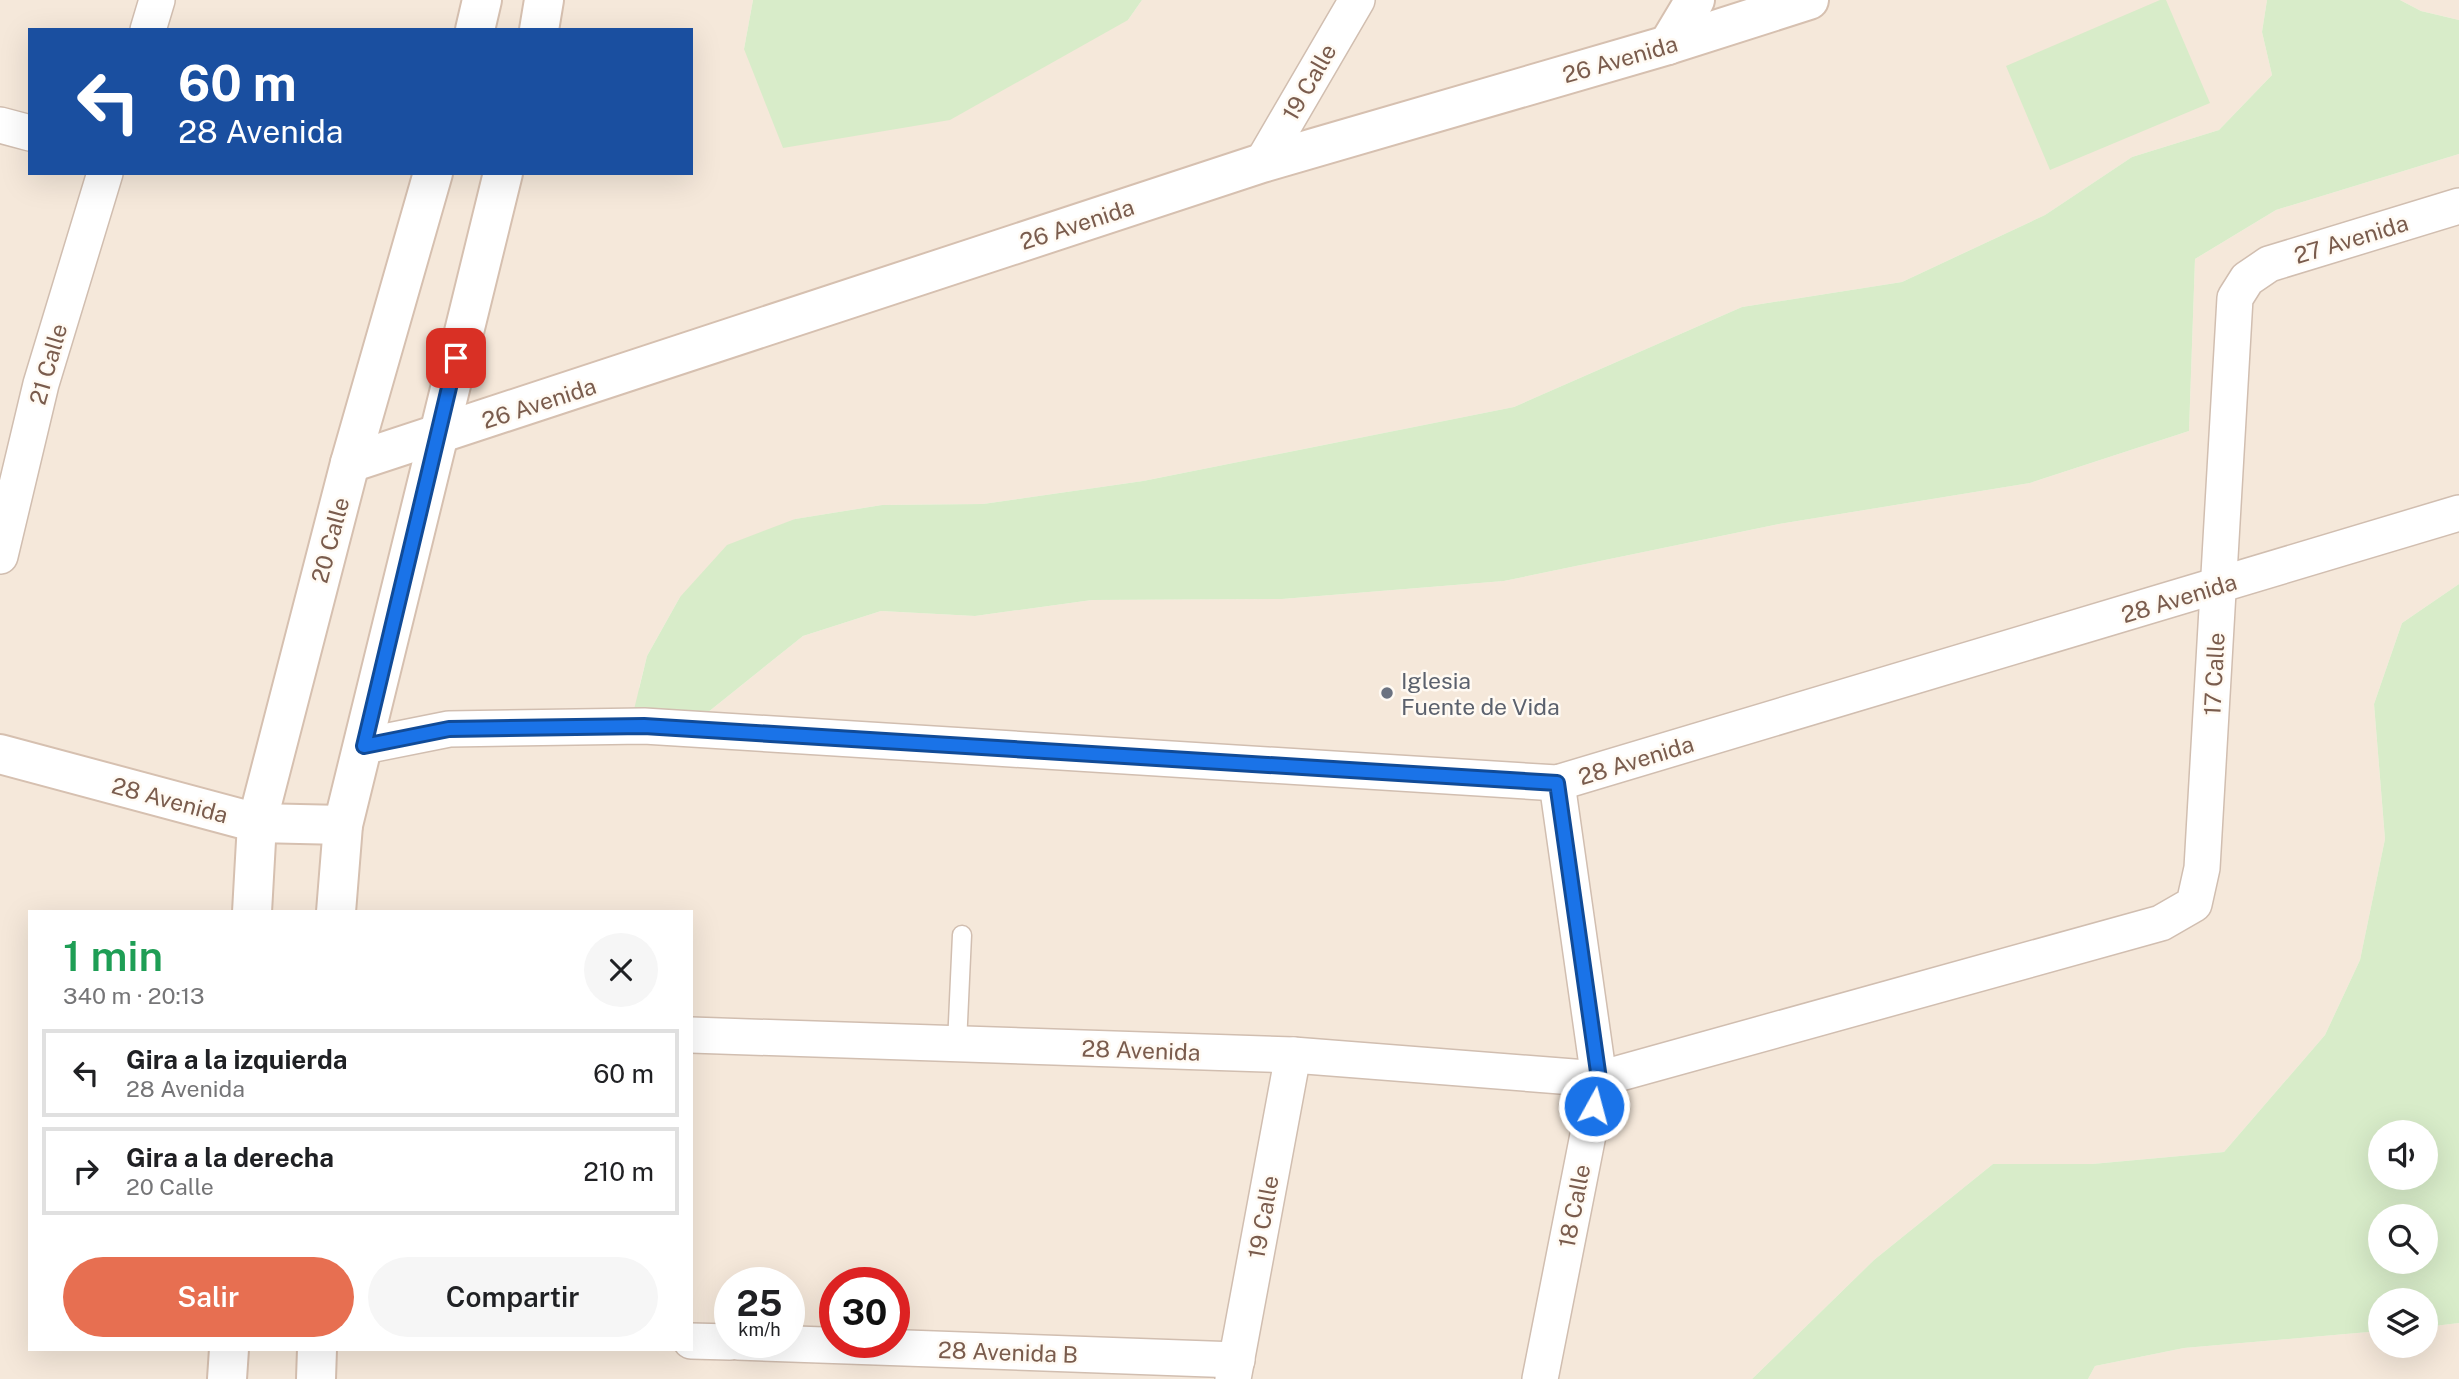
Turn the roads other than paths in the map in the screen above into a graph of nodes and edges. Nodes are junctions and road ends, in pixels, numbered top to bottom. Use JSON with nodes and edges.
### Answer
{"nodes":[{"id":1,"x":157,"y":0,"type":"edge"},
{"id":2,"x":482,"y":0,"type":"edge"},
{"id":3,"x":544,"y":0,"type":"edge"},
{"id":4,"x":1357,"y":0,"type":"edge"},
{"id":5,"x":1695,"y":0,"type":"edge"},
{"id":6,"x":1809,"y":0,"type":"edge"},
{"id":7,"x":149,"y":28,"type":"edge"},
{"id":8,"x":475,"y":28,"type":"edge"},
{"id":9,"x":539,"y":28,"type":"edge"},
{"id":10,"x":1668,"y":45,"type":"junction"},
{"id":11,"x":0,"y":125,"type":"edge"},
{"id":12,"x":28,"y":132,"type":"edge"},
{"id":13,"x":1262,"y":163,"type":"junction"},
{"id":14,"x":104,"y":175,"type":"edge"},
{"id":15,"x":432,"y":175,"type":"edge"},
{"id":16,"x":502,"y":175,"type":"edge"},
{"id":17,"x":2459,"y":205,"type":"edge"},
{"id":18,"x":2247,"y":279,"type":"joint"},
{"id":19,"x":14,"y":435,"type":"edge"},
{"id":20,"x":436,"y":437,"type":"junction"},
{"id":21,"x":350,"y":463,"type":"junction"},
{"id":22,"x":2459,"y":513,"type":"edge"},
{"id":23,"x":0,"y":556,"type":"edge"},
{"id":24,"x":2219,"y":586,"type":"junction"},
{"id":25,"x":364,"y":746,"type":"junction"},
{"id":26,"x":0,"y":754,"type":"edge"},
{"id":27,"x":1557,"y":783,"type":"junction"},
{"id":28,"x":257,"y":823,"type":"junction"},
{"id":29,"x":343,"y":825,"type":"junction"},
{"id":30,"x":2194,"y":904,"type":"joint"},
{"id":31,"x":252,"y":910,"type":"edge"},
{"id":32,"x":336,"y":910,"type":"edge"},
{"id":33,"x":962,"y":935,"type":"dead end"},
{"id":34,"x":693,"y":1035,"type":"edge"},
{"id":35,"x":957,"y":1044,"type":"junction"},
{"id":36,"x":1293,"y":1055,"type":"junction"},
{"id":37,"x":1599,"y":1079,"type":"junction"},
{"id":38,"x":693,"y":1340,"type":"edge"},
{"id":39,"x":714,"y":1341,"type":"edge"},
{"id":40,"x":805,"y":1346,"type":"edge"},
{"id":41,"x":229,"y":1351,"type":"edge"},
{"id":42,"x":317,"y":1351,"type":"edge"},
{"id":43,"x":1235,"y":1370,"type":"edge"},
{"id":44,"x":227,"y":1379,"type":"edge"},
{"id":45,"x":316,"y":1379,"type":"edge"},
{"id":46,"x":1540,"y":1379,"type":"edge"}],
"edges":[{"from":1,"to":7,"type":"street"},
{"from":2,"to":8,"type":"main road"},
{"from":3,"to":9,"type":"main road"},
{"from":4,"to":13,"type":"street","name":"19 Calle"},
{"from":5,"to":10,"type":"main road"},
{"from":6,"to":10,"type":"main road","name":"26 Avenida"},
{"from":10,"to":13,"type":"main road","name":"26 Avenida"},
{"from":11,"to":12,"type":"street"},
{"from":13,"to":20,"type":"main road","name":"26 Avenida"},
{"from":14,"to":19,"type":"street","name":"21 Calle"},
{"from":15,"to":21,"type":"main road","name":"20 Calle"},
{"from":16,"to":20,"type":"main road"},
{"from":17,"to":18,"type":"street","name":"27 Avenida"},
{"from":18,"to":24,"type":"street","name":"17 Calle"},
{"from":19,"to":23,"type":"street","name":"21 Calle"},
{"from":20,"to":21,"type":"main road","name":"26 Avenida"},
{"from":20,"to":25,"type":"main road"},
{"from":21,"to":28,"type":"main road","name":"20 Calle"},
{"from":22,"to":24,"type":"street","name":"28 Avenida"},
{"from":24,"to":27,"type":"street","name":"28 Avenida"},
{"from":24,"to":30,"type":"street","name":"17 Calle"},
{"from":25,"to":27,"type":"street","name":"28 Avenida"},
{"from":25,"to":29,"type":"main road"},
{"from":26,"to":28,"type":"main road","name":"28 Avenida"},
{"from":27,"to":37,"type":"street","name":"18 Calle"},
{"from":28,"to":29,"type":"main road","name":"28 Avenida"},
{"from":28,"to":31,"type":"main road","name":"20 Calle"},
{"from":29,"to":32,"type":"main road"},
{"from":30,"to":37,"type":"street","name":"28 Avenida"},
{"from":33,"to":35,"type":"lane"},
{"from":34,"to":35,"type":"street","name":"28 Avenida"},
{"from":35,"to":36,"type":"street","name":"28 Avenida"},
{"from":36,"to":37,"type":"street","name":"28 Avenida"},
{"from":36,"to":43,"type":"street","name":"19 Calle"},
{"from":37,"to":46,"type":"street","name":"18 Calle"},
{"from":38,"to":39,"type":"street"},
{"from":40,"to":43,"type":"street","name":"28 Avenida B"},
{"from":41,"to":44,"type":"main road"},
{"from":42,"to":45,"type":"main road"}]}
